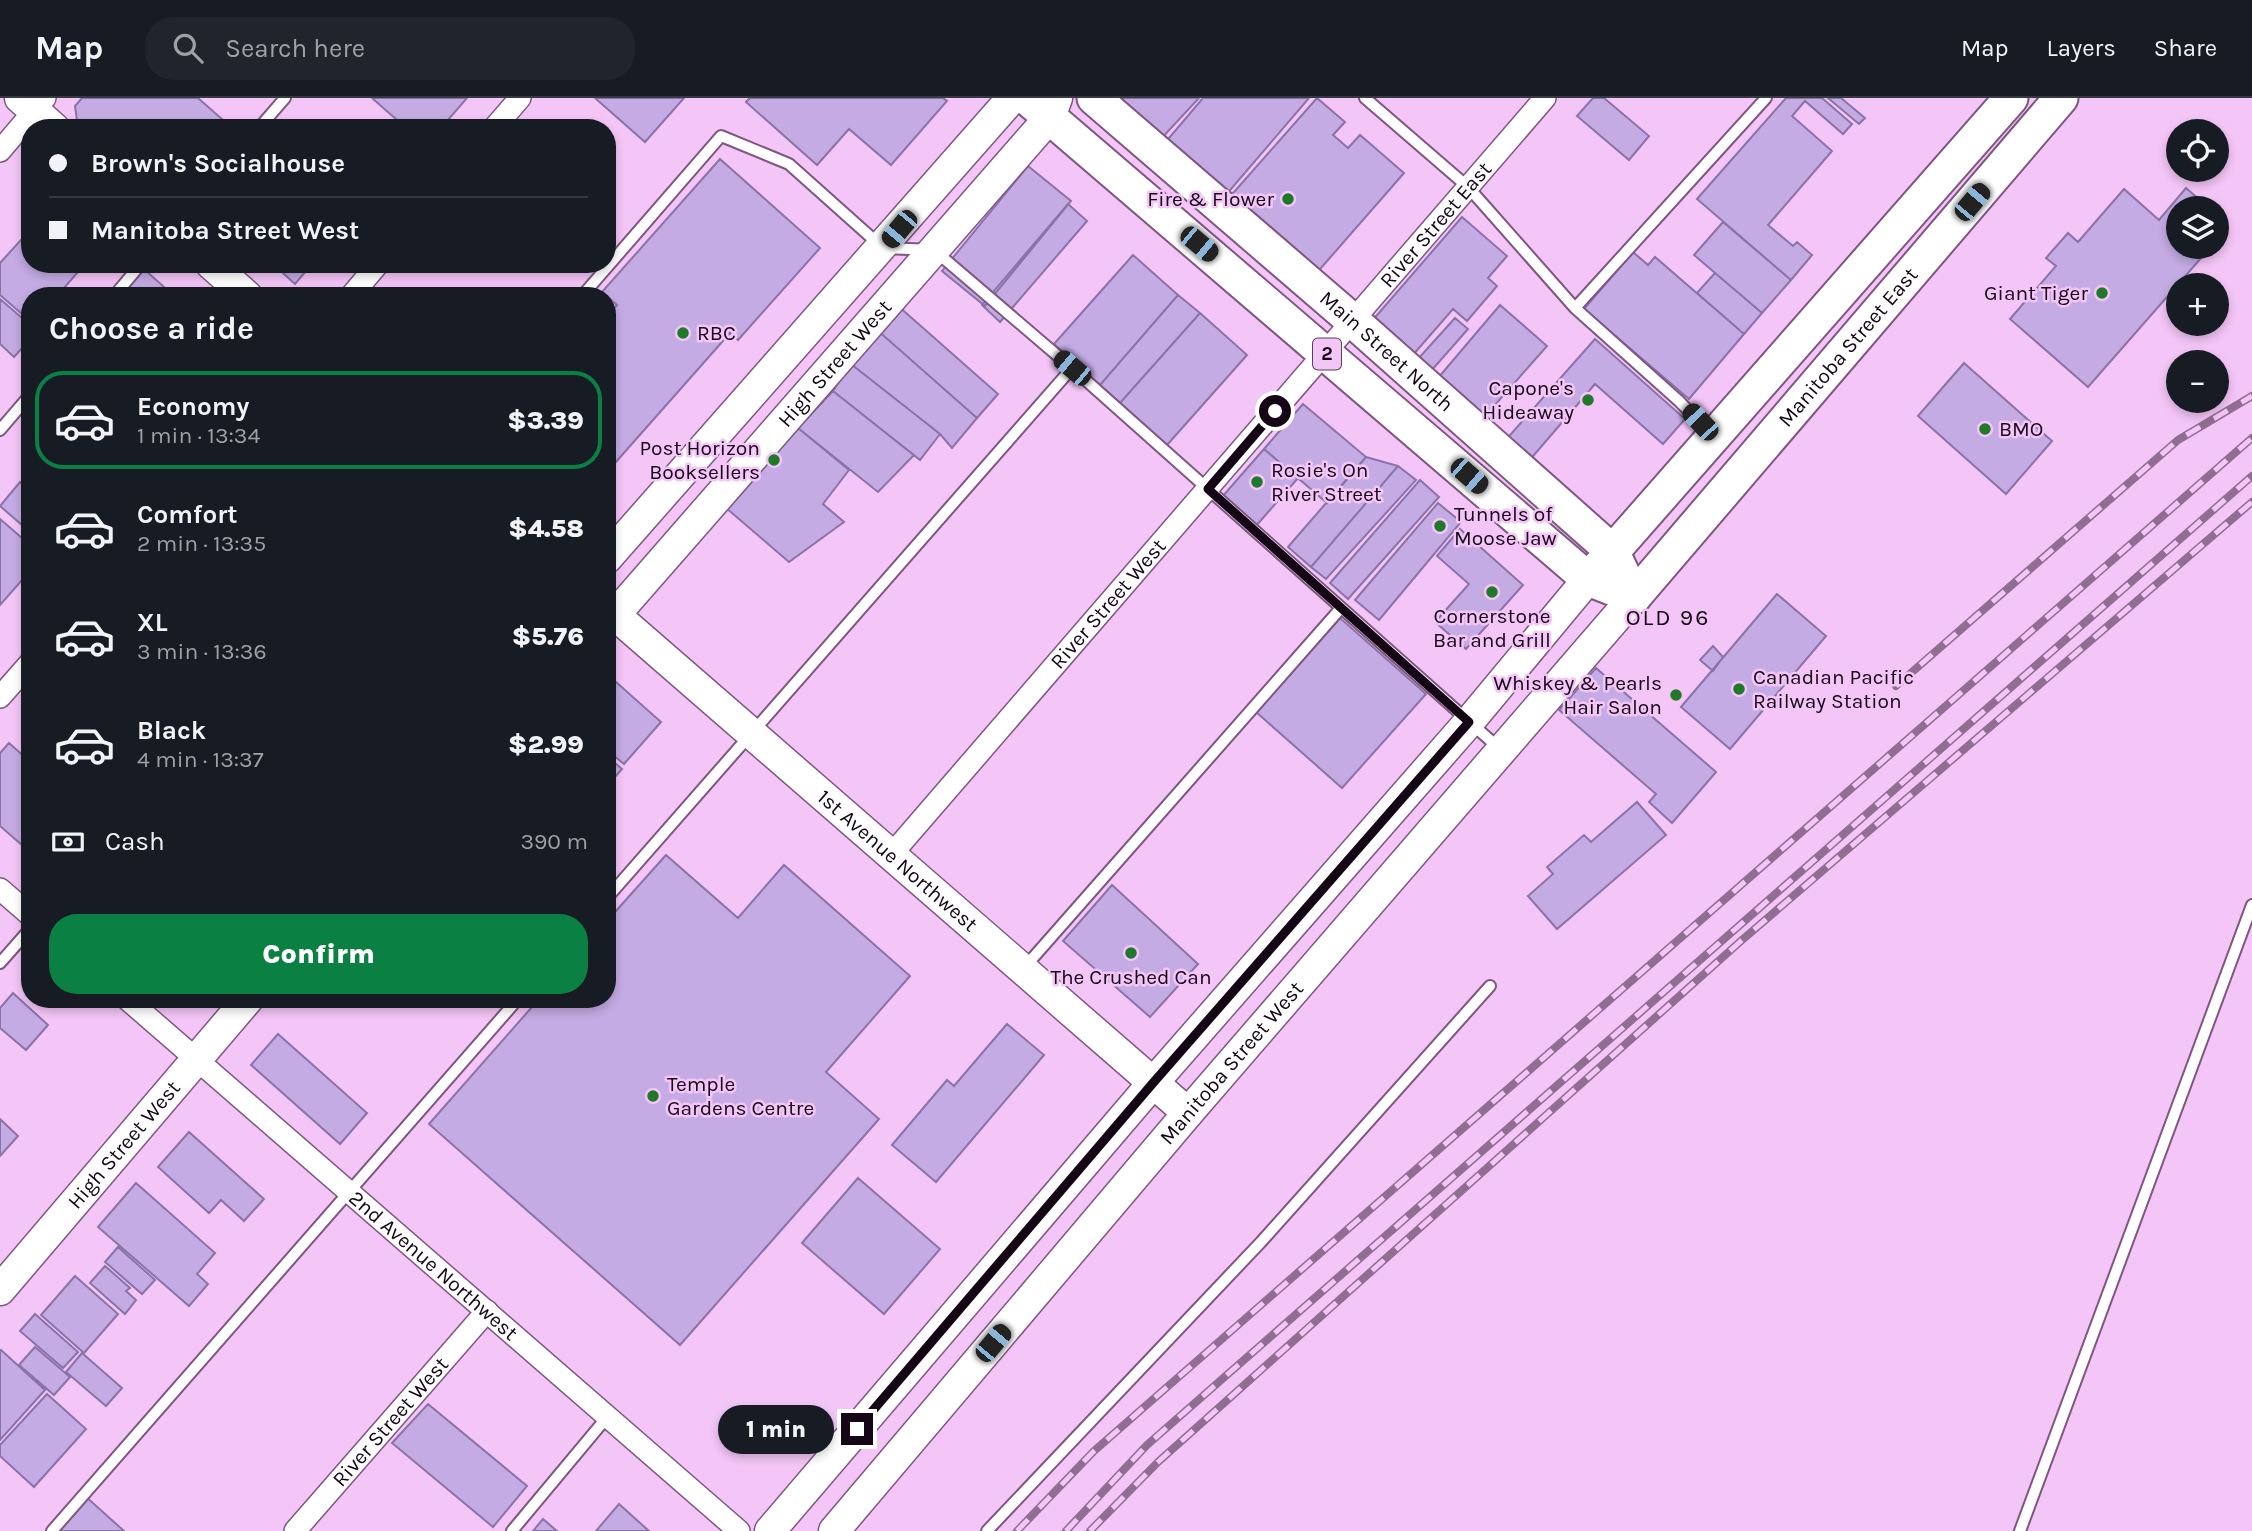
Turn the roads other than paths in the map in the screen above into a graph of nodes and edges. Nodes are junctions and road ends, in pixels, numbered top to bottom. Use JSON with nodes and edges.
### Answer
{"nodes":[{"id":1,"x":285,"y":98,"type":"edge"},
{"id":2,"x":520,"y":98,"type":"edge"},
{"id":3,"x":1012,"y":98,"type":"edge"},
{"id":4,"x":1094,"y":98,"type":"edge"},
{"id":5,"x":1365,"y":98,"type":"edge"},
{"id":6,"x":1545,"y":98,"type":"edge"},
{"id":7,"x":1766,"y":98,"type":"edge"},
{"id":8,"x":2011,"y":98,"type":"edge"},
{"id":9,"x":2061,"y":98,"type":"edge"},
{"id":10,"x":1044,"y":104,"type":"edge"},
{"id":11,"x":267,"y":119,"type":"edge"},
{"id":12,"x":502,"y":119,"type":"edge"},
{"id":13,"x":21,"y":128,"type":"edge"},
{"id":14,"x":0,"y":151,"type":"edge"},
{"id":15,"x":1468,"y":187,"type":"junction"},
{"id":16,"x":883,"y":248,"type":"junction"},
{"id":17,"x":934,"y":250,"type":"junction"},
{"id":18,"x":616,"y":257,"type":"edge"},
{"id":19,"x":133,"y":273,"type":"edge"},
{"id":20,"x":221,"y":273,"type":"edge"},
{"id":21,"x":370,"y":273,"type":"edge"},
{"id":22,"x":602,"y":273,"type":"edge"},
{"id":23,"x":122,"y":287,"type":"edge"},
{"id":24,"x":237,"y":287,"type":"edge"},
{"id":25,"x":359,"y":287,"type":"edge"},
{"id":26,"x":590,"y":287,"type":"edge"},
{"id":27,"x":1575,"y":308,"type":"junction"},
{"id":28,"x":1353,"y":321,"type":"junction"},
{"id":29,"x":1326,"y":353,"type":"junction"},
{"id":30,"x":1072,"y":368,"type":"junction"},
{"id":31,"x":21,"y":406,"type":"edge"},
{"id":32,"x":0,"y":430,"type":"edge"},
{"id":33,"x":1712,"y":435,"type":"junction"},
{"id":34,"x":1208,"y":489,"type":"junction"},
{"id":35,"x":616,"y":548,"type":"edge"},
{"id":36,"x":1612,"y":551,"type":"junction"},
{"id":37,"x":1588,"y":579,"type":"junction"},
{"id":38,"x":1634,"y":597,"type":"junction"},
{"id":39,"x":1341,"y":608,"type":"junction"},
{"id":40,"x":616,"y":609,"type":"edge"},
{"id":41,"x":616,"y":621,"type":"edge"},
{"id":42,"x":21,"y":673,"type":"edge"},
{"id":43,"x":0,"y":697,"type":"edge"},
{"id":44,"x":1469,"y":722,"type":"junction"},
{"id":45,"x":751,"y":734,"type":"junction"},
{"id":46,"x":1502,"y":751,"type":"junction"},
{"id":47,"x":891,"y":855,"type":"junction"},
{"id":48,"x":616,"y":888,"type":"edge"},
{"id":49,"x":0,"y":889,"type":"edge"},
{"id":50,"x":2252,"y":905,"type":"edge"},
{"id":51,"x":21,"y":907,"type":"edge"},
{"id":52,"x":21,"y":939,"type":"edge"},
{"id":53,"x":0,"y":963,"type":"edge"},
{"id":54,"x":1023,"y":970,"type":"junction"},
{"id":55,"x":1490,"y":986,"type":"dead end"},
{"id":56,"x":137,"y":1008,"type":"edge"},
{"id":57,"x":240,"y":1008,"type":"edge"},
{"id":58,"x":510,"y":1008,"type":"edge"},
{"id":59,"x":196,"y":1059,"type":"junction"},
{"id":60,"x":1153,"y":1083,"type":"junction"},
{"id":61,"x":1188,"y":1113,"type":"junction"},
{"id":62,"x":349,"y":1192,"type":"junction"},
{"id":63,"x":0,"y":1290,"type":"edge"},
{"id":64,"x":487,"y":1311,"type":"junction"},
{"id":65,"x":608,"y":1416,"type":"junction"},
{"id":66,"x":52,"y":1531,"type":"edge"},
{"id":67,"x":295,"y":1531,"type":"edge"},
{"id":68,"x":512,"y":1531,"type":"edge"},
{"id":69,"x":740,"y":1531,"type":"edge"},
{"id":70,"x":770,"y":1531,"type":"edge"},
{"id":71,"x":834,"y":1531,"type":"edge"},
{"id":72,"x":988,"y":1531,"type":"edge"},
{"id":73,"x":2020,"y":1531,"type":"edge"}],
"edges":[{"from":1,"to":11,"type":"lane"},
{"from":2,"to":12,"type":"street"},
{"from":3,"to":16,"type":"main road","name":"High Street West"},
{"from":4,"to":28,"type":"main road","name":"Main Street North","number":"2"},
{"from":5,"to":15,"type":"lane"},
{"from":6,"to":15,"type":"street","name":"River Street East"},
{"from":7,"to":27,"type":"lane"},
{"from":8,"to":33,"type":"main road","name":"Manitoba Street East"},
{"from":9,"to":38,"type":"main road","name":"Manitoba Street East"},
{"from":10,"to":17,"type":"main road","name":"High Street West"},
{"from":10,"to":29,"type":"main road","name":"Main Street North","number":"2"},
{"from":13,"to":14,"type":"street"},
{"from":15,"to":27,"type":"lane"},
{"from":15,"to":28,"type":"street","name":"River Street East"},
{"from":16,"to":17,"type":"lane"},
{"from":16,"to":18,"type":"lane"},
{"from":16,"to":35,"type":"main road","name":"High Street West"},
{"from":17,"to":30,"type":"lane"},
{"from":17,"to":40,"type":"main road","name":"High Street West"},
{"from":19,"to":23,"type":"lane"},
{"from":20,"to":24,"type":"main road"},
{"from":21,"to":25,"type":"street"},
{"from":22,"to":26,"type":"lane"},
{"from":27,"to":33,"type":"lane"},
{"from":28,"to":29,"type":"street","name":"River Street East"},
{"from":28,"to":36,"type":"main road","name":"Main Street North","number":"2"},
{"from":29,"to":34,"type":"street","name":"River Street West"},
{"from":29,"to":37,"type":"main road","name":"Main Street North","number":"2"},
{"from":30,"to":34,"type":"lane"},
{"from":30,"to":45,"type":"lane"},
{"from":31,"to":32,"type":"lane"},
{"from":33,"to":36,"type":"main road","name":"Manitoba Street East"},
{"from":34,"to":39,"type":"lane"},
{"from":34,"to":47,"type":"street","name":"River Street West"},
{"from":36,"to":37,"type":"main road","name":"Manitoba Street East"},
{"from":36,"to":38,"type":"main road","name":"Main Street North","number":"2"},
{"from":37,"to":38,"type":"main road","name":"Main Street North","number":"2"},
{"from":37,"to":44,"type":"main road"},
{"from":38,"to":46,"type":"main road","name":"Manitoba Street West"},
{"from":39,"to":44,"type":"lane"},
{"from":39,"to":54,"type":"lane"},
{"from":41,"to":45,"type":"main road","name":"1st Avenue Northwest"},
{"from":42,"to":43,"type":"street"},
{"from":44,"to":46,"type":"lane"},
{"from":44,"to":60,"type":"main road"},
{"from":45,"to":47,"type":"main road","name":"1st Avenue Northwest"},
{"from":45,"to":48,"type":"lane"},
{"from":46,"to":61,"type":"main road","name":"Manitoba Street West"},
{"from":47,"to":54,"type":"main road","name":"1st Avenue Northwest"},
{"from":49,"to":51,"type":"street"},
{"from":50,"to":73,"type":"lane"},
{"from":52,"to":53,"type":"lane"},
{"from":54,"to":60,"type":"main road","name":"1st Avenue Northwest"},
{"from":55,"to":72,"type":"lane"},
{"from":56,"to":59,"type":"street","name":"2nd Avenue Northwest"},
{"from":57,"to":59,"type":"main road","name":"High Street West"},
{"from":58,"to":62,"type":"lane"},
{"from":59,"to":62,"type":"street","name":"2nd Avenue Northwest"},
{"from":59,"to":63,"type":"main road","name":"High Street West"},
{"from":60,"to":61,"type":"main road","name":"1st Avenue Northwest"},
{"from":60,"to":70,"type":"main road"},
{"from":61,"to":71,"type":"main road","name":"Manitoba Street West"},
{"from":62,"to":64,"type":"street","name":"2nd Avenue Northwest"},
{"from":62,"to":66,"type":"lane"},
{"from":64,"to":65,"type":"street","name":"2nd Avenue Northwest"},
{"from":64,"to":67,"type":"street","name":"River Street West"},
{"from":65,"to":68,"type":"lane"},
{"from":65,"to":69,"type":"street","name":"2nd Avenue Northwest"}]}
